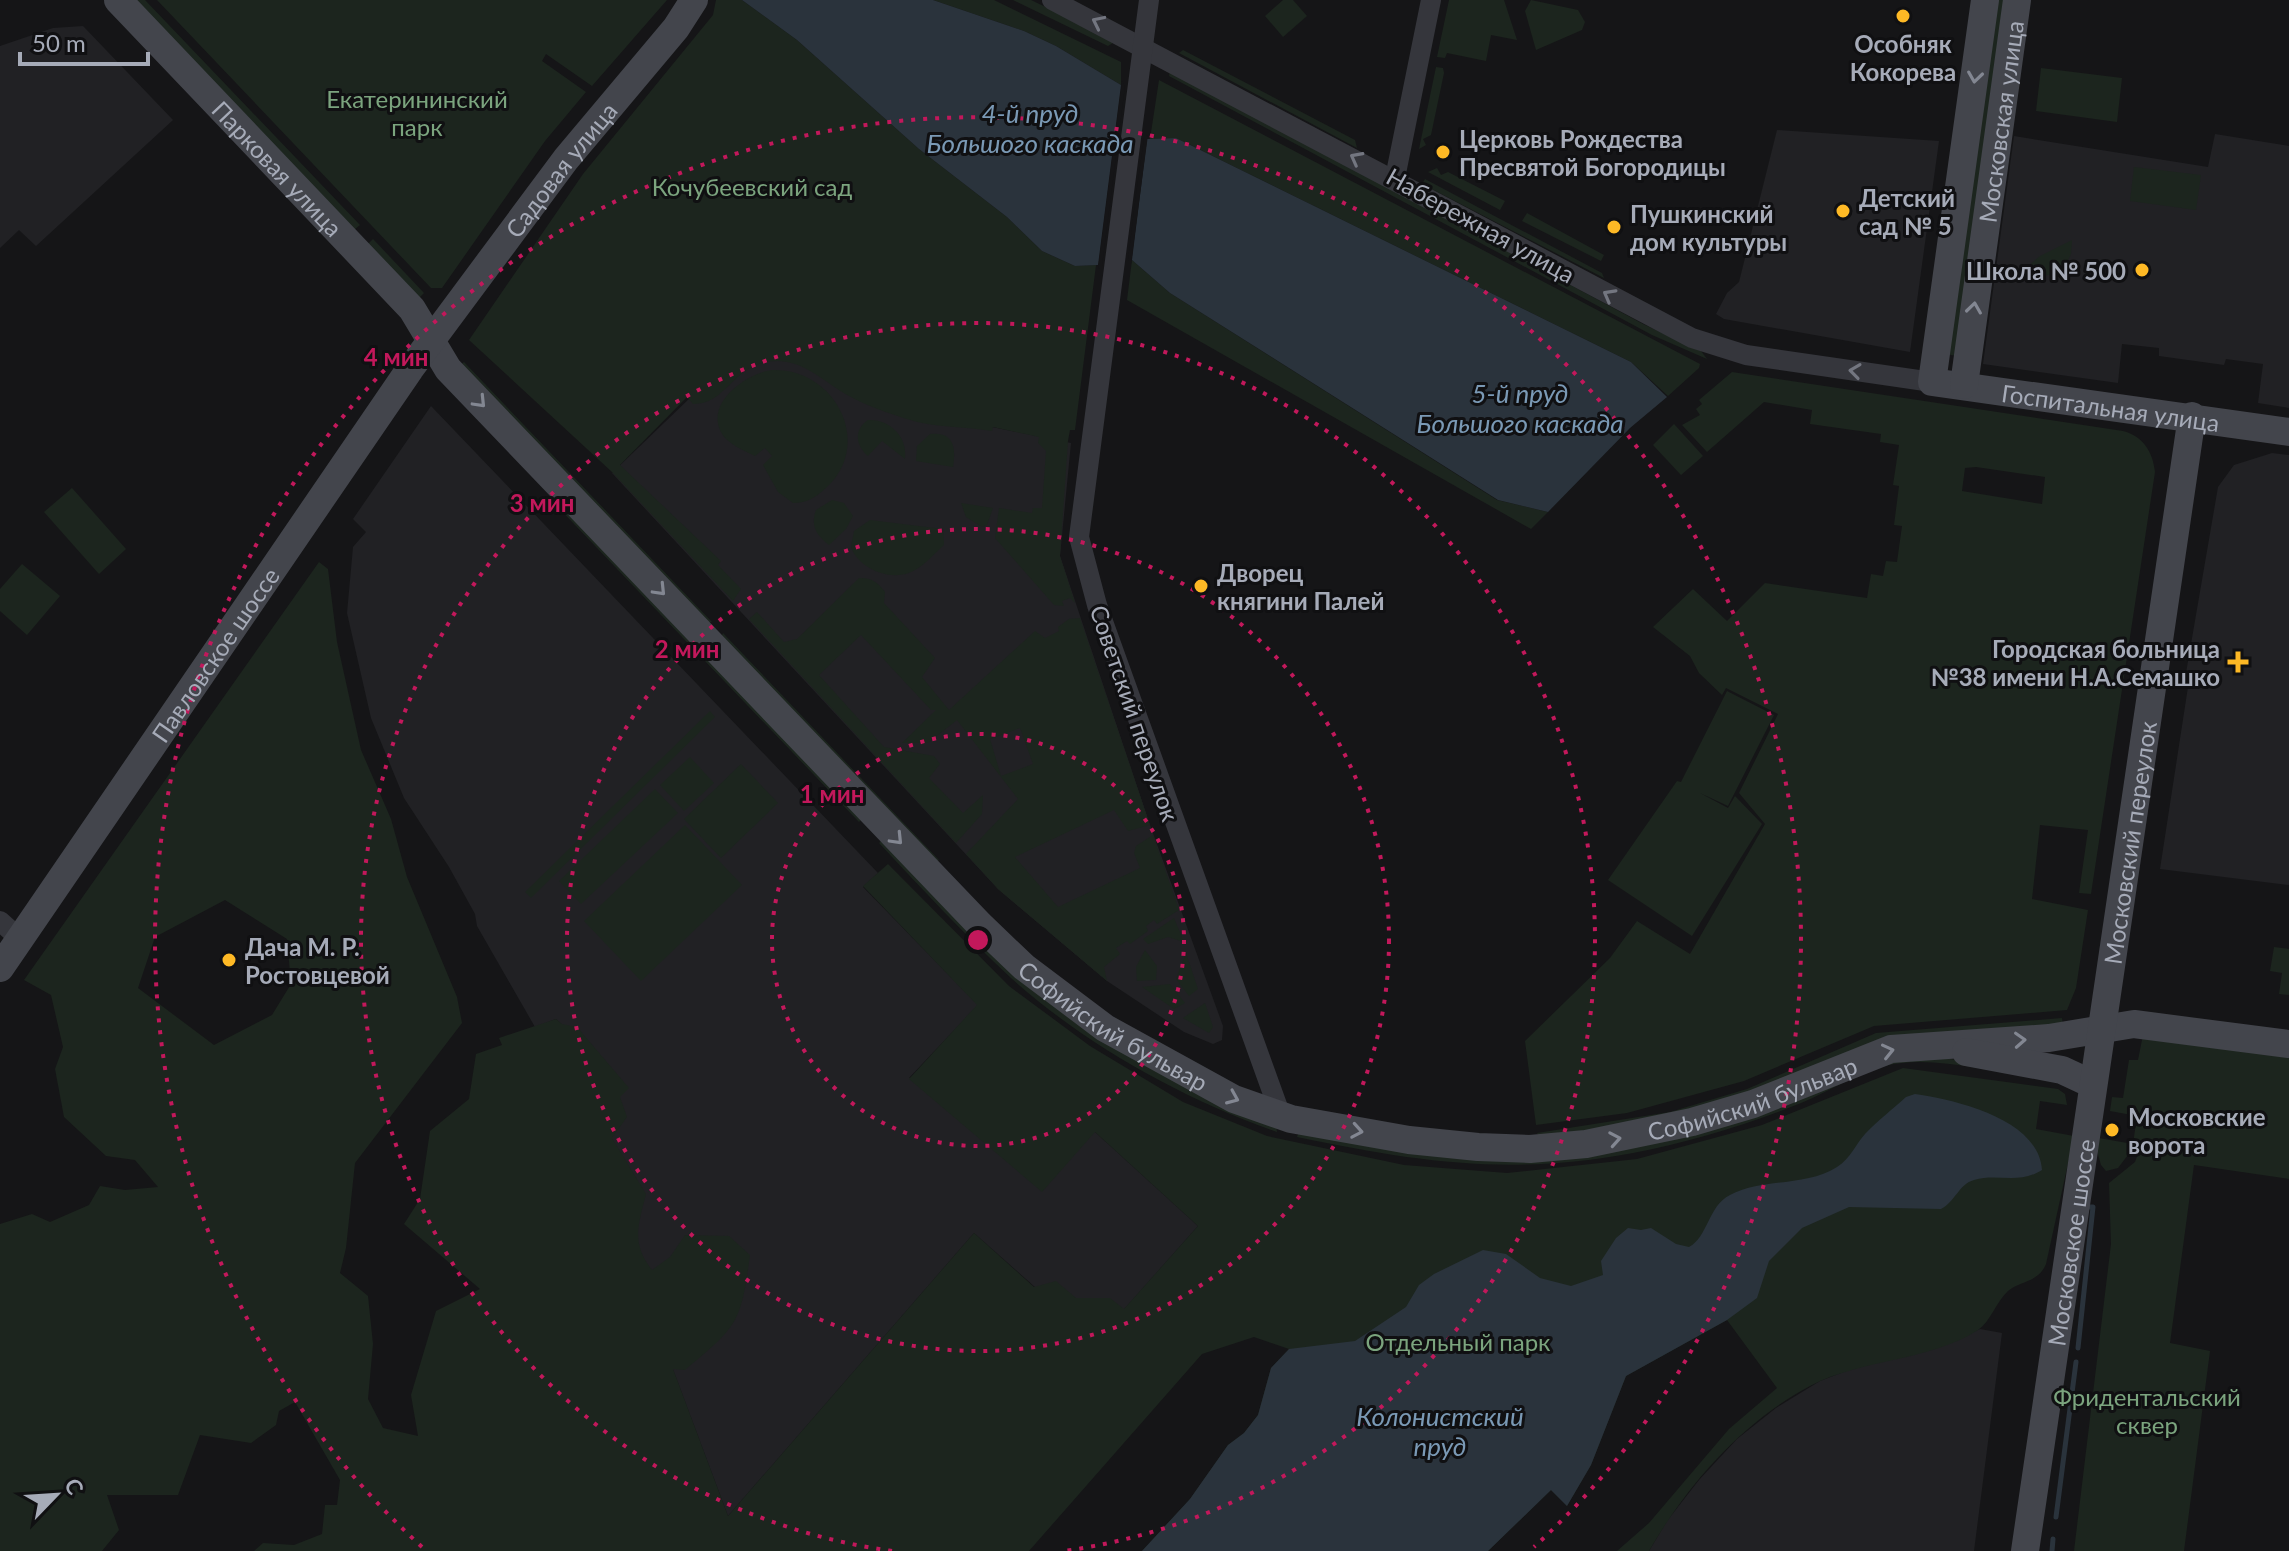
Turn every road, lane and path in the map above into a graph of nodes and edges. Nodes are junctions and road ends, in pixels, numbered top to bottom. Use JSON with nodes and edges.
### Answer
{"nodes":[{"id":1,"x":118,"y":0,"type":"edge"},
{"id":2,"x":694,"y":0,"type":"edge"},
{"id":3,"x":1052,"y":0,"type":"edge"},
{"id":4,"x":1149,"y":0,"type":"edge"},
{"id":5,"x":1431,"y":0,"type":"edge"},
{"id":6,"x":1985,"y":0,"type":"edge"},
{"id":7,"x":2017,"y":0,"type":"edge"},
{"id":8,"x":1143,"y":45,"type":"junction"},
{"id":9,"x":1395,"y":178,"type":"junction"},
{"id":10,"x":432,"y":342,"type":"junction"},
{"id":11,"x":1932,"y":382,"type":"junction"},
{"id":12,"x":1964,"y":385,"type":"junction"},
{"id":13,"x":2192,"y":416,"type":"junction"},
{"id":14,"x":2289,"y":432,"type":"edge"},
{"id":15,"x":10,"y":930,"type":"edge"},
{"id":16,"x":0,"y":968,"type":"edge"},
{"id":17,"x":2099,"y":1030,"type":"junction"},
{"id":18,"x":2289,"y":1044,"type":"edge"},
{"id":19,"x":1942,"y":1045,"type":"junction"},
{"id":20,"x":2092,"y":1084,"type":"junction"},
{"id":21,"x":1281,"y":1116,"type":"junction"},
{"id":22,"x":2025,"y":1551,"type":"edge"}],
"edges":[{"from":1,"to":10,"type":"main road","name":"Парковая улица"},
{"from":2,"to":10,"type":"main road","name":"Садовая улица"},
{"from":8,"to":3,"type":"street","name":"Набережная улица","one_way":true},
{"from":4,"to":8,"type":"street"},
{"from":5,"to":9,"type":"street"},
{"from":6,"to":11,"type":"main road","name":"Московская улица","one_way":true},
{"from":12,"to":7,"type":"main road","name":"Московская улица","one_way":true},
{"from":9,"to":8,"type":"street","name":"Набережная улица","one_way":true},
{"from":8,"to":21,"type":"street","name":"Советский переулок"},
{"from":11,"to":9,"type":"street","name":"Набережная улица","one_way":true},
{"from":10,"to":15,"type":"main road","name":"Павловское шоссе"},
{"from":10,"to":21,"type":"main road","name":"Софийский бульвар","one_way":true},
{"from":11,"to":12,"type":"main road","name":"Госпитальная улица"},
{"from":12,"to":13,"type":"main road","name":"Госпитальная улица"},
{"from":13,"to":14,"type":"main road","name":"Госпитальная улица"},
{"from":13,"to":17,"type":"main road","name":"Московский переулок"},
{"from":15,"to":16,"type":"main road","name":"Павловское шоссе"},
{"from":17,"to":18,"type":"main road","name":"Софийский бульвар"},
{"from":19,"to":17,"type":"main road","name":"Софийский бульвар","one_way":true},
{"from":17,"to":20,"type":"main road","name":"Московское шоссе"},
{"from":19,"to":20,"type":"main road","name":"Софийский бульвар"},
{"from":21,"to":19,"type":"main road","name":"Софийский бульвар","one_way":true},
{"from":20,"to":22,"type":"main road","name":"Московское шоссе"}]}
